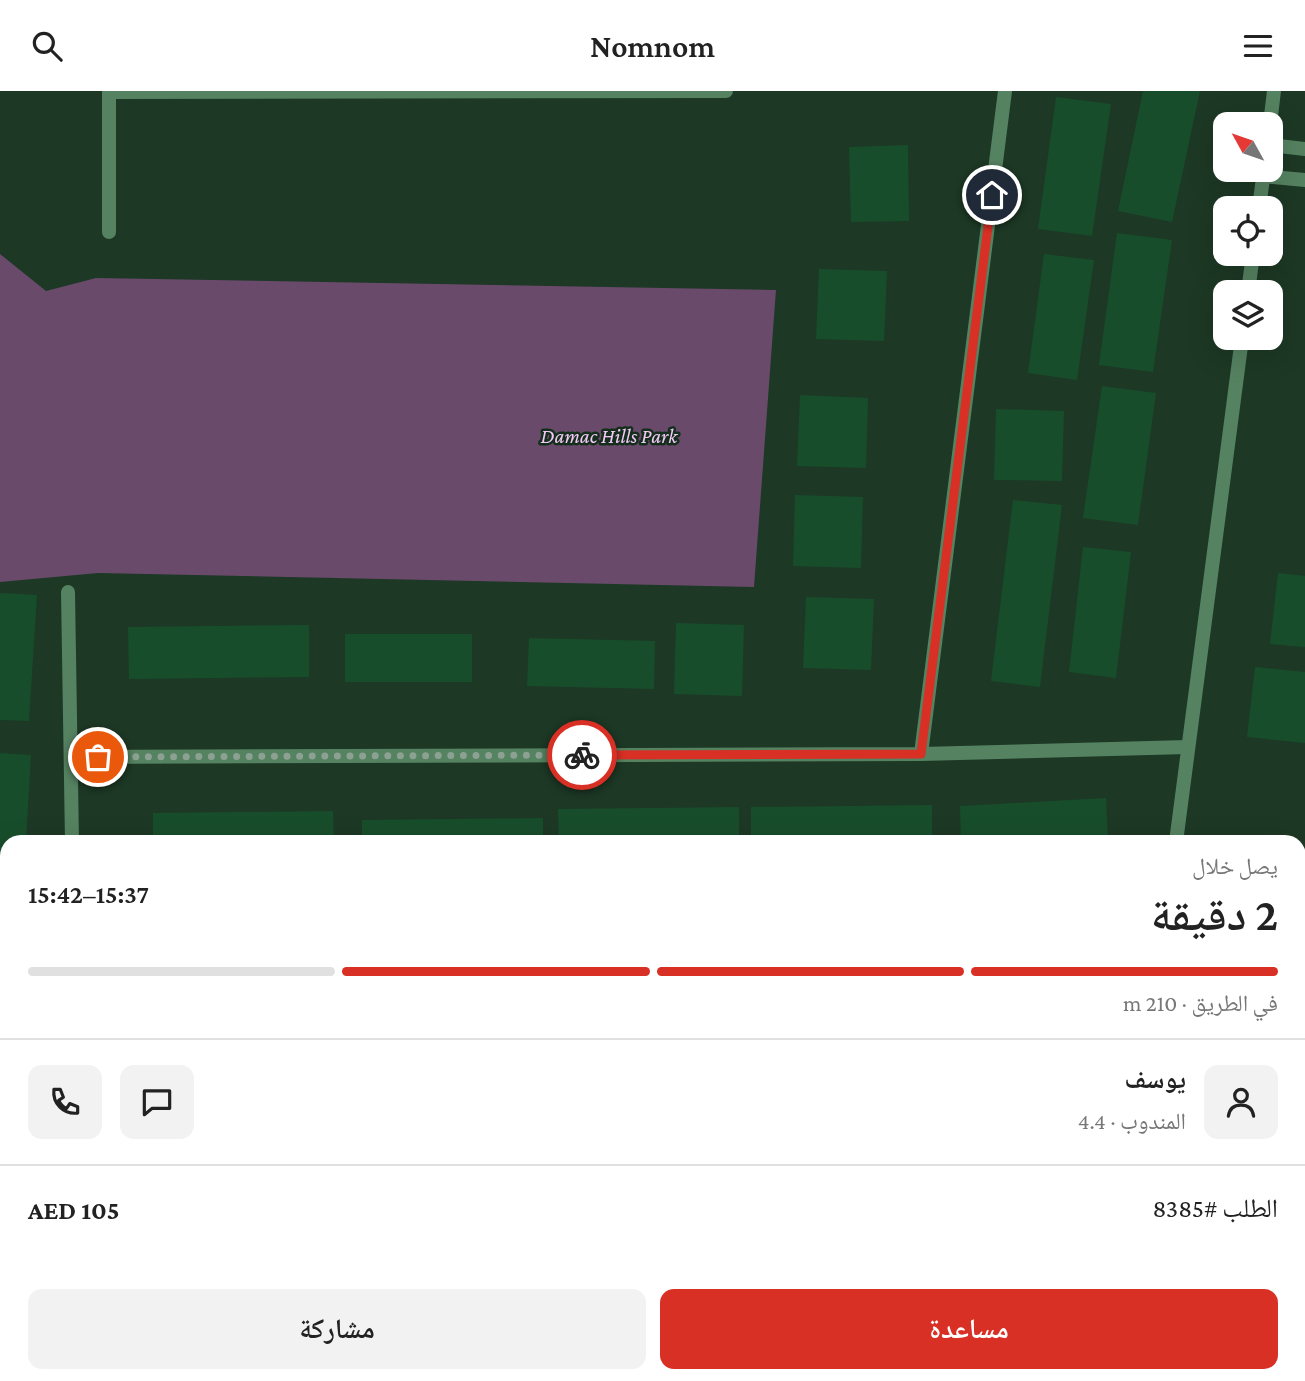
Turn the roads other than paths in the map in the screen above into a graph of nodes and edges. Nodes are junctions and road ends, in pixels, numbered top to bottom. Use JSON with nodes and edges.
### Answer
{"nodes":[{"id":1,"x":726,"y":91,"type":"edge"},
{"id":2,"x":1005,"y":91,"type":"edge"},
{"id":3,"x":1274,"y":91,"type":"edge"},
{"id":4,"x":109,"y":92,"type":"edge"},
{"id":5,"x":1271,"y":112,"type":"edge"},
{"id":6,"x":1283,"y":146,"type":"edge"},
{"id":7,"x":1305,"y":149,"type":"edge"},
{"id":8,"x":1283,"y":176,"type":"edge"},
{"id":9,"x":1305,"y":180,"type":"edge"},
{"id":10,"x":109,"y":232,"type":"dead end"},
{"id":11,"x":1240,"y":350,"type":"edge"},
{"id":12,"x":68,"y":592,"type":"dead end"},
{"id":13,"x":1188,"y":747,"type":"junction"},
{"id":14,"x":921,"y":754,"type":"junction"},
{"id":15,"x":71,"y":757,"type":"junction"},
{"id":16,"x":72,"y":835,"type":"edge"},
{"id":17,"x":1177,"y":835,"type":"edge"}],
"edges":[{"from":1,"to":4,"type":"street"},
{"from":2,"to":14,"type":"street"},
{"from":3,"to":5,"type":"street"},
{"from":4,"to":10,"type":"street"},
{"from":6,"to":7,"type":"street"},
{"from":8,"to":9,"type":"street"},
{"from":11,"to":13,"type":"street"},
{"from":12,"to":15,"type":"street"},
{"from":13,"to":14,"type":"street"},
{"from":13,"to":17,"type":"street"},
{"from":14,"to":15,"type":"street"},
{"from":15,"to":16,"type":"street"}]}
